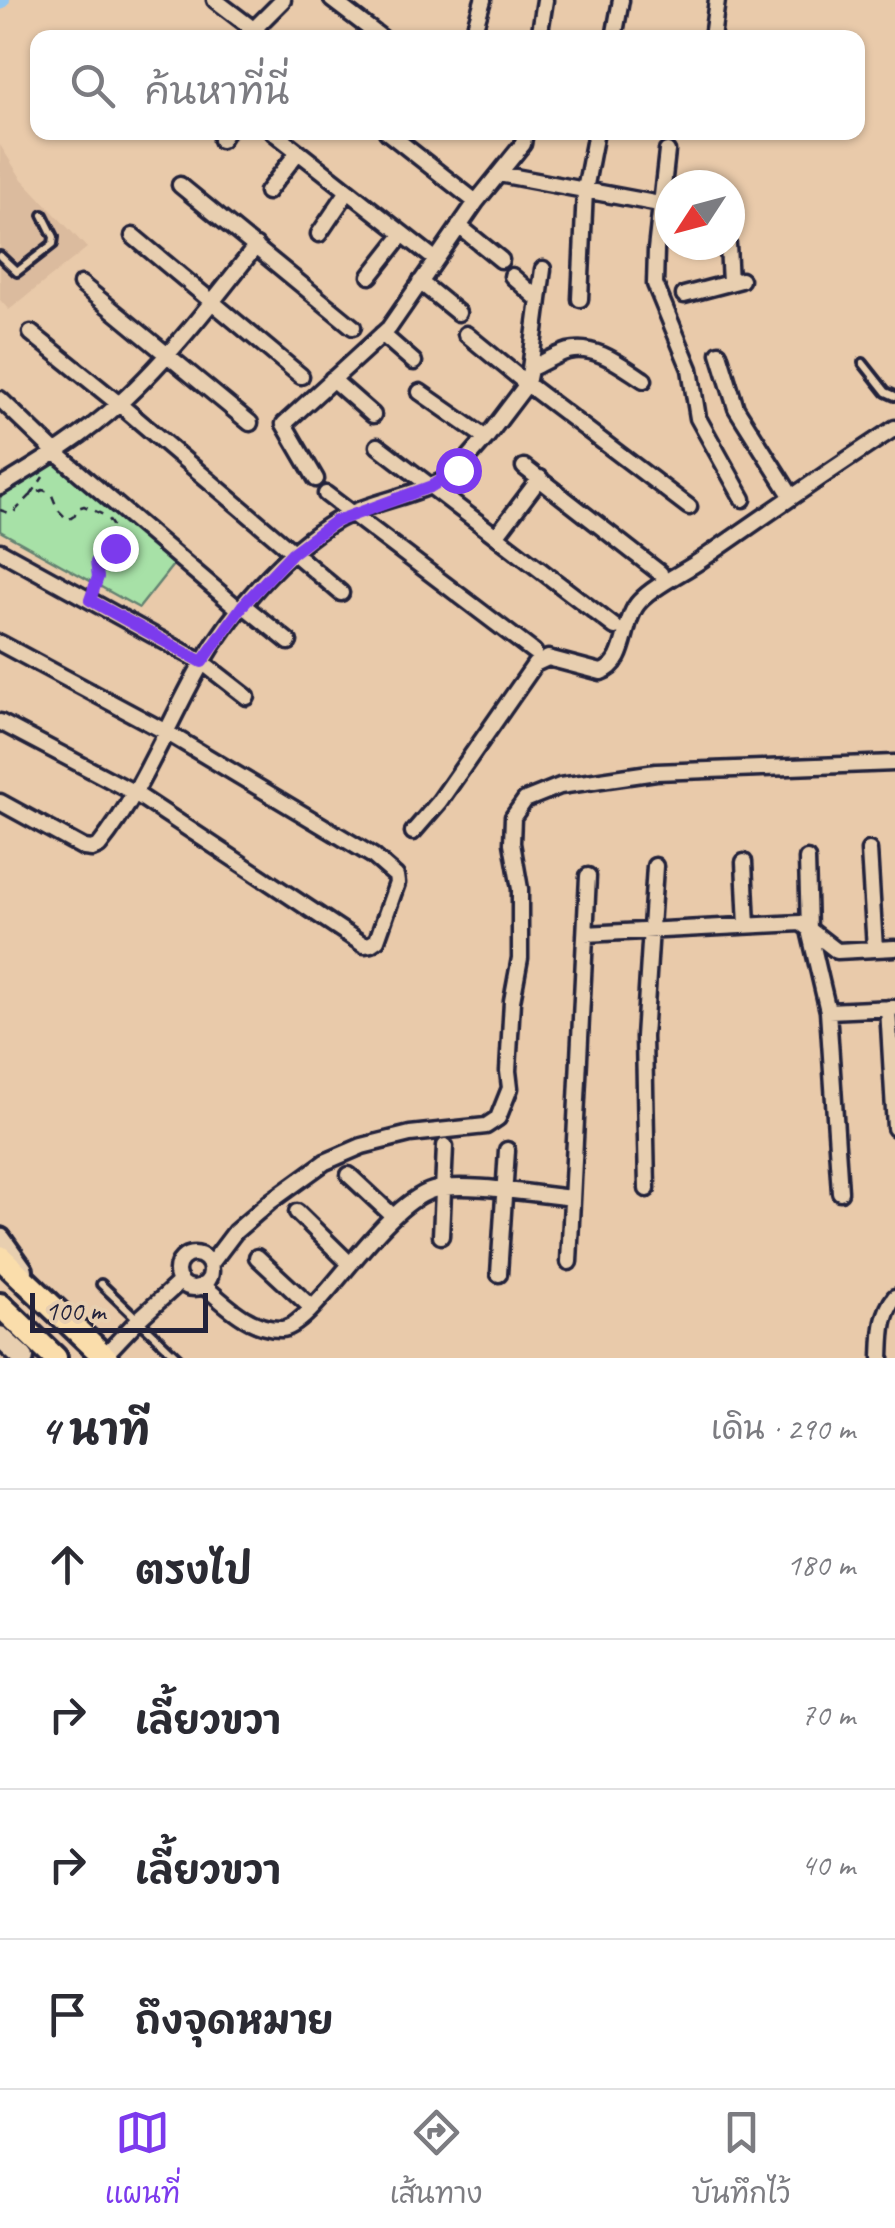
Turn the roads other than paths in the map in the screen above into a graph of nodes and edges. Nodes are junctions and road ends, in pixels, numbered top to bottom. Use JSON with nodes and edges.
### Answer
{"nodes":[{"id":1,"x":215,"y":0,"type":"edge"},
{"id":2,"x":283,"y":0,"type":"edge"},
{"id":3,"x":332,"y":0,"type":"edge"},
{"id":4,"x":483,"y":0,"type":"edge"},
{"id":5,"x":545,"y":0,"type":"edge"},
{"id":6,"x":621,"y":0,"type":"edge"},
{"id":7,"x":717,"y":0,"type":"edge"},
{"id":8,"x":249,"y":30,"type":"edge"},
{"id":9,"x":257,"y":30,"type":"edge"},
{"id":10,"x":371,"y":30,"type":"edge"},
{"id":11,"x":474,"y":30,"type":"edge"},
{"id":12,"x":540,"y":30,"type":"edge"},
{"id":13,"x":615,"y":30,"type":"edge"},
{"id":14,"x":713,"y":30,"type":"edge"},
{"id":15,"x":284,"y":140,"type":"edge"},
{"id":16,"x":397,"y":140,"type":"edge"},
{"id":17,"x":523,"y":140,"type":"edge"},
{"id":18,"x":595,"y":140,"type":"edge"},
{"id":19,"x":667,"y":150,"type":"dead end"},
{"id":20,"x":298,"y":152,"type":"junction"},
{"id":21,"x":667,"y":170,"type":"edge"},
{"id":22,"x":499,"y":174,"type":"junction"},
{"id":23,"x":180,"y":185,"type":"dead end"},
{"id":24,"x":586,"y":190,"type":"junction"},
{"id":25,"x":348,"y":191,"type":"junction"},
{"id":26,"x":267,"y":192,"type":"dead end"},
{"id":27,"x":476,"y":202,"type":"junction"},
{"id":28,"x":655,"y":203,"type":"edge"},
{"id":29,"x":43,"y":215,"type":"dead end"},
{"id":30,"x":459,"y":226,"type":"junction"},
{"id":31,"x":319,"y":234,"type":"dead end"},
{"id":32,"x":404,"y":234,"type":"junction"},
{"id":33,"x":133,"y":236,"type":"dead end"},
{"id":34,"x":256,"y":246,"type":"junction"},
{"id":35,"x":0,"y":256,"type":"edge"},
{"id":36,"x":436,"y":260,"type":"junction"},
{"id":37,"x":501,"y":260,"type":"dead end"},
{"id":38,"x":658,"y":260,"type":"edge"},
{"id":39,"x":731,"y":260,"type":"edge"},
{"id":40,"x":543,"y":269,"type":"dead end"},
{"id":41,"x":370,"y":276,"type":"dead end"},
{"id":42,"x":512,"y":276,"type":"dead end"},
{"id":43,"x":420,"y":282,"type":"junction"},
{"id":44,"x":81,"y":284,"type":"dead end"},
{"id":45,"x":684,"y":295,"type":"dead end"},
{"id":46,"x":580,"y":298,"type":"dead end"},
{"id":47,"x":539,"y":300,"type":"junction"},
{"id":48,"x":212,"y":302,"type":"junction"},
{"id":49,"x":458,"y":314,"type":"dead end"},
{"id":50,"x":352,"y":328,"type":"dead end"},
{"id":51,"x":30,"y":333,"type":"dead end"},
{"id":52,"x":382,"y":334,"type":"junction"},
{"id":53,"x":466,"y":334,"type":"dead end"},
{"id":54,"x":720,"y":353,"type":"dead end"},
{"id":55,"x":166,"y":354,"type":"junction"},
{"id":56,"x":414,"y":362,"type":"dead end"},
{"id":57,"x":863,"y":363,"type":"dead end"},
{"id":58,"x":301,"y":376,"type":"dead end"},
{"id":59,"x":528,"y":377,"type":"junction"},
{"id":60,"x":332,"y":378,"type":"junction"},
{"id":61,"x":644,"y":380,"type":"dead end"},
{"id":62,"x":420,"y":392,"type":"dead end"},
{"id":63,"x":895,"y":396,"type":"edge"},
{"id":64,"x":0,"y":399,"type":"edge"},
{"id":65,"x":119,"y":404,"type":"junction"},
{"id":66,"x":373,"y":415,"type":"dead end"},
{"id":67,"x":250,"y":423,"type":"dead end"},
{"id":68,"x":895,"y":428,"type":"edge"},
{"id":69,"x":486,"y":438,"type":"junction"},
{"id":70,"x":378,"y":446,"type":"dead end"},
{"id":71,"x":56,"y":453,"type":"junction"},
{"id":72,"x":524,"y":467,"type":"dead end"},
{"id":73,"x":316,"y":478,"type":"dead end"},
{"id":74,"x":540,"y":478,"type":"junction"},
{"id":75,"x":432,"y":486,"type":"junction"},
{"id":76,"x":0,"y":488,"type":"edge"},
{"id":77,"x":326,"y":494,"type":"dead end"},
{"id":78,"x":792,"y":496,"type":"junction"},
{"id":79,"x":744,"y":498,"type":"dead end"},
{"id":80,"x":689,"y":507,"type":"dead end"},
{"id":81,"x":353,"y":513,"type":"junction"},
{"id":82,"x":497,"y":534,"type":"junction"},
{"id":83,"x":0,"y":550,"type":"edge"},
{"id":84,"x":292,"y":553,"type":"junction"},
{"id":85,"x":660,"y":572,"type":"dead end"},
{"id":86,"x":340,"y":594,"type":"dead end"},
{"id":87,"x":242,"y":607,"type":"junction"},
{"id":88,"x":615,"y":627,"type":"dead end"},
{"id":89,"x":288,"y":642,"type":"dead end"},
{"id":90,"x":0,"y":644,"type":"edge"},
{"id":91,"x":534,"y":652,"type":"dead end"},
{"id":92,"x":202,"y":662,"type":"junction"},
{"id":93,"x":247,"y":697,"type":"dead end"},
{"id":94,"x":0,"y":722,"type":"edge"},
{"id":95,"x":166,"y":732,"type":"junction"},
{"id":96,"x":895,"y":763,"type":"edge"},
{"id":97,"x":133,"y":792,"type":"junction"},
{"id":98,"x":0,"y":802,"type":"edge"},
{"id":99,"x":414,"y":832,"type":"dead end"},
{"id":100,"x":869,"y":850,"type":"dead end"},
{"id":101,"x":807,"y":858,"type":"dead end"},
{"id":102,"x":744,"y":862,"type":"dead end"},
{"id":103,"x":654,"y":866,"type":"dead end"},
{"id":104,"x":588,"y":876,"type":"dead end"},
{"id":105,"x":747,"y":926,"type":"junction"},
{"id":106,"x":809,"y":930,"type":"junction"},
{"id":107,"x":651,"y":931,"type":"junction"},
{"id":108,"x":585,"y":934,"type":"junction"},
{"id":109,"x":895,"y":948,"type":"edge"},
{"id":110,"x":876,"y":949,"type":"junction"},
{"id":111,"x":892,"y":1008,"type":"edge"},
{"id":112,"x":828,"y":1011,"type":"junction"},
{"id":113,"x":895,"y":1128,"type":"edge"},
{"id":114,"x":445,"y":1146,"type":"dead end"},
{"id":115,"x":507,"y":1150,"type":"dead end"},
{"id":116,"x":350,"y":1175,"type":"dead end"},
{"id":117,"x":443,"y":1188,"type":"junction"},
{"id":118,"x":647,"y":1189,"type":"dead end"},
{"id":119,"x":504,"y":1191,"type":"junction"},
{"id":120,"x":840,"y":1192,"type":"dead end"},
{"id":121,"x":572,"y":1198,"type":"junction"},
{"id":122,"x":297,"y":1212,"type":"dead end"},
{"id":123,"x":393,"y":1216,"type":"junction"},
{"id":124,"x":441,"y":1236,"type":"dead end"},
{"id":125,"x":0,"y":1239,"type":"edge"},
{"id":126,"x":0,"y":1257,"type":"edge"},
{"id":127,"x":257,"y":1258,"type":"dead end"},
{"id":128,"x":568,"y":1262,"type":"dead end"},
{"id":129,"x":350,"y":1264,"type":"junction"},
{"id":130,"x":210,"y":1266,"type":"junction"},
{"id":131,"x":499,"y":1274,"type":"dead end"},
{"id":132,"x":182,"y":1281,"type":"junction"},
{"id":133,"x":101,"y":1284,"type":"dead end"},
{"id":134,"x":203,"y":1285,"type":"junction"},
{"id":135,"x":895,"y":1297,"type":"edge"},
{"id":136,"x":44,"y":1299,"type":"junction"},
{"id":137,"x":0,"y":1305,"type":"edge"},
{"id":138,"x":312,"y":1308,"type":"junction"},
{"id":139,"x":138,"y":1320,"type":"junction"},
{"id":140,"x":0,"y":1338,"type":"edge"},
{"id":141,"x":105,"y":1357,"type":"edge"},
{"id":142,"x":23,"y":1358,"type":"edge"},
{"id":143,"x":55,"y":1358,"type":"edge"},
{"id":144,"x":178,"y":1358,"type":"edge"},
{"id":145,"x":881,"y":1358,"type":"edge"}],
"edges":[{"from":1,"to":8,"type":"street"},
{"from":2,"to":9,"type":"street"},
{"from":3,"to":10,"type":"street"},
{"from":4,"to":11,"type":"street"},
{"from":5,"to":12,"type":"street"},
{"from":6,"to":13,"type":"street"},
{"from":7,"to":14,"type":"street"},
{"from":15,"to":20,"type":"street"},
{"from":16,"to":27,"type":"street"},
{"from":17,"to":22,"type":"street"},
{"from":18,"to":24,"type":"street"},
{"from":19,"to":21,"type":"street"},
{"from":20,"to":25,"type":"street"},
{"from":20,"to":26,"type":"street"},
{"from":22,"to":24,"type":"street"},
{"from":22,"to":27,"type":"street"},
{"from":23,"to":34,"type":"street"},
{"from":24,"to":28,"type":"street"},
{"from":24,"to":46,"type":"street"},
{"from":25,"to":31,"type":"street"},
{"from":25,"to":32,"type":"street"},
{"from":27,"to":30,"type":"street"},
{"from":29,"to":35,"type":"lane"},
{"from":30,"to":36,"type":"street"},
{"from":30,"to":37,"type":"street"},
{"from":32,"to":36,"type":"street"},
{"from":32,"to":41,"type":"street"},
{"from":33,"to":48,"type":"street"},
{"from":34,"to":48,"type":"street"},
{"from":34,"to":50,"type":"street"},
{"from":36,"to":43,"type":"street"},
{"from":38,"to":79,"type":"street"},
{"from":39,"to":45,"type":"street"},
{"from":40,"to":47,"type":"street"},
{"from":42,"to":47,"type":"street"},
{"from":43,"to":49,"type":"street"},
{"from":43,"to":52,"type":"street"},
{"from":44,"to":55,"type":"street"},
{"from":47,"to":59,"type":"street"},
{"from":48,"to":55,"type":"street"},
{"from":48,"to":58,"type":"street"},
{"from":51,"to":65,"type":"street"},
{"from":52,"to":56,"type":"street"},
{"from":52,"to":60,"type":"street"},
{"from":53,"to":59,"type":"street"},
{"from":54,"to":78,"type":"street"},
{"from":55,"to":65,"type":"street"},
{"from":55,"to":67,"type":"street"},
{"from":57,"to":63,"type":"lane"},
{"from":59,"to":61,"type":"street"},
{"from":59,"to":69,"type":"street"},
{"from":59,"to":80,"type":"street"},
{"from":60,"to":66,"type":"street"},
{"from":60,"to":73,"type":"street"},
{"from":62,"to":69,"type":"street"},
{"from":64,"to":71,"type":"street"},
{"from":65,"to":71,"type":"street"},
{"from":65,"to":84,"type":"street"},
{"from":68,"to":78,"type":"street"},
{"from":69,"to":75,"type":"street"},
{"from":70,"to":75,"type":"street"},
{"from":71,"to":76,"type":"street"},
{"from":71,"to":87,"type":"street"},
{"from":72,"to":74,"type":"street"},
{"from":74,"to":82,"type":"street"},
{"from":74,"to":85,"type":"street"},
{"from":75,"to":81,"type":"street"},
{"from":75,"to":82,"type":"street"},
{"from":77,"to":81,"type":"street"},
{"from":78,"to":99,"type":"street"},
{"from":81,"to":84,"type":"street"},
{"from":81,"to":91,"type":"street"},
{"from":82,"to":88,"type":"street"},
{"from":83,"to":92,"type":"street"},
{"from":84,"to":86,"type":"street"},
{"from":84,"to":87,"type":"street"},
{"from":87,"to":89,"type":"street"},
{"from":87,"to":92,"type":"street"},
{"from":90,"to":95,"type":"street"},
{"from":92,"to":93,"type":"street"},
{"from":92,"to":95,"type":"street"},
{"from":94,"to":97,"type":"street"},
{"from":95,"to":97,"type":"street"},
{"from":95,"to":97,"type":"street"},
{"from":96,"to":130,"type":"street"},
{"from":97,"to":98,"type":"street"},
{"from":100,"to":110,"type":"street"},
{"from":101,"to":106,"type":"street"},
{"from":102,"to":105,"type":"street"},
{"from":103,"to":107,"type":"street"},
{"from":104,"to":108,"type":"street"},
{"from":105,"to":106,"type":"street"},
{"from":105,"to":107,"type":"street"},
{"from":106,"to":110,"type":"street"},
{"from":106,"to":112,"type":"street"},
{"from":107,"to":108,"type":"street"},
{"from":107,"to":118,"type":"street"},
{"from":108,"to":121,"type":"street"},
{"from":109,"to":110,"type":"street"},
{"from":111,"to":112,"type":"street"},
{"from":111,"to":113,"type":"street"},
{"from":112,"to":120,"type":"street"},
{"from":114,"to":117,"type":"street"},
{"from":115,"to":119,"type":"street"},
{"from":116,"to":123,"type":"street"},
{"from":117,"to":119,"type":"street"},
{"from":117,"to":123,"type":"street"},
{"from":117,"to":124,"type":"street"},
{"from":119,"to":121,"type":"street"},
{"from":119,"to":131,"type":"street"},
{"from":121,"to":128,"type":"street"},
{"from":122,"to":129,"type":"street"},
{"from":123,"to":129,"type":"street"},
{"from":125,"to":136,"type":"main road"},
{"from":126,"to":136,"type":"main road"},
{"from":127,"to":138,"type":"street"},
{"from":129,"to":138,"type":"street"},
{"from":130,"to":132,"type":"street"},
{"from":130,"to":134,"type":"street"},
{"from":132,"to":134,"type":"street"},
{"from":132,"to":139,"type":"street"},
{"from":133,"to":139,"type":"lane"},
{"from":134,"to":138,"type":"street"},
{"from":135,"to":145,"type":"street"},
{"from":136,"to":141,"type":"main road"},
{"from":137,"to":143,"type":"main road"},
{"from":139,"to":141,"type":"street"},
{"from":139,"to":144,"type":"lane"},
{"from":140,"to":142,"type":"main road"}]}
